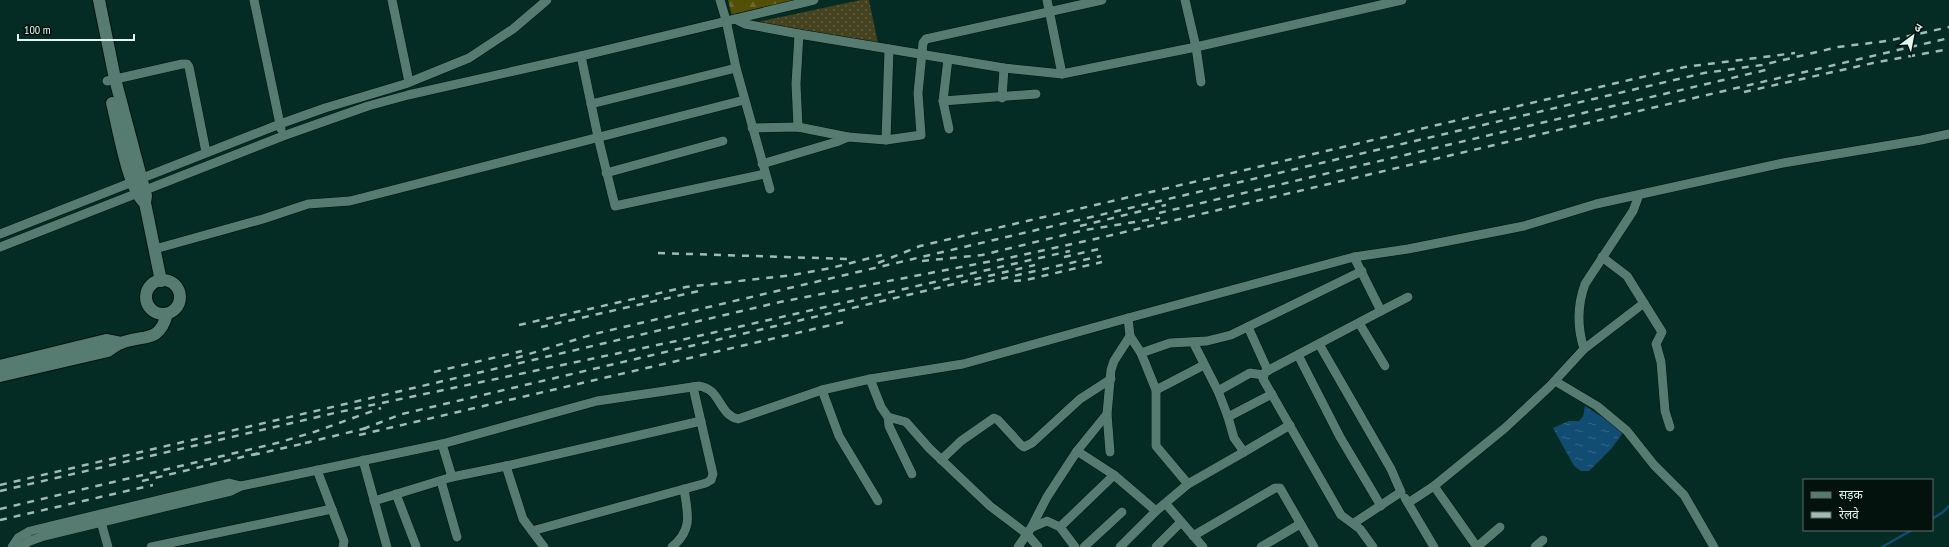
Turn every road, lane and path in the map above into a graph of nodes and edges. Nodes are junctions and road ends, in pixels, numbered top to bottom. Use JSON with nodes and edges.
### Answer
{"nodes":[{"id":1,"x":90,"y":0,"type":"edge"},
{"id":2,"x":99,"y":0,"type":"edge"},
{"id":3,"x":254,"y":0,"type":"edge"},
{"id":4,"x":392,"y":0,"type":"edge"},
{"id":5,"x":547,"y":0,"type":"edge"},
{"id":6,"x":720,"y":0,"type":"edge"},
{"id":7,"x":814,"y":0,"type":"edge"},
{"id":8,"x":1047,"y":0,"type":"edge"},
{"id":9,"x":1102,"y":0,"type":"edge"},
{"id":10,"x":1185,"y":0,"type":"edge"},
{"id":11,"x":1402,"y":0,"type":"edge"},
{"id":12,"x":1373,"y":4,"type":"edge"},
{"id":13,"x":1050,"y":11,"type":"junction"},
{"id":14,"x":731,"y":20,"type":"junction"},
{"id":15,"x":799,"y":34,"type":"junction"},
{"id":16,"x":1196,"y":47,"type":"junction"},
{"id":17,"x":889,"y":50,"type":"junction"},
{"id":18,"x":922,"y":55,"type":"junction"},
{"id":19,"x":581,"y":56,"type":"junction"},
{"id":20,"x":948,"y":59,"type":"junction"},
{"id":21,"x":736,"y":68,"type":"junction"},
{"id":22,"x":1004,"y":68,"type":"junction"},
{"id":23,"x":1062,"y":74,"type":"junction"},
{"id":24,"x":111,"y":80,"type":"junction"},
{"id":25,"x":1201,"y":82,"type":"dead end"},
{"id":26,"x":407,"y":83,"type":"junction"},
{"id":27,"x":1036,"y":94,"type":"dead end"},
{"id":28,"x":408,"y":95,"type":"junction"},
{"id":29,"x":1002,"y":98,"type":"junction"},
{"id":30,"x":744,"y":100,"type":"junction"},
{"id":31,"x":943,"y":101,"type":"junction"},
{"id":32,"x":591,"y":104,"type":"junction"},
{"id":33,"x":280,"y":124,"type":"junction"},
{"id":34,"x":798,"y":127,"type":"junction"},
{"id":35,"x":752,"y":128,"type":"junction"},
{"id":36,"x":949,"y":129,"type":"dead end"},
{"id":37,"x":1949,"y":134,"type":"edge"},
{"id":38,"x":283,"y":136,"type":"junction"},
{"id":39,"x":598,"y":137,"type":"junction"},
{"id":40,"x":848,"y":137,"type":"junction"},
{"id":41,"x":886,"y":140,"type":"junction"},
{"id":42,"x":723,"y":141,"type":"dead end"},
{"id":43,"x":206,"y":152,"type":"junction"},
{"id":44,"x":762,"y":164,"type":"junction"},
{"id":45,"x":606,"y":173,"type":"junction"},
{"id":46,"x":766,"y":174,"type":"junction"},
{"id":47,"x":138,"y":186,"type":"junction"},
{"id":48,"x":770,"y":189,"type":"dead end"},
{"id":49,"x":1639,"y":195,"type":"junction"},
{"id":50,"x":0,"y":234,"type":"edge"},
{"id":51,"x":0,"y":247,"type":"edge"},
{"id":52,"x":155,"y":249,"type":"junction"},
{"id":53,"x":1354,"y":256,"type":"junction"},
{"id":54,"x":1602,"y":257,"type":"junction"},
{"id":55,"x":1362,"y":271,"type":"junction"},
{"id":56,"x":161,"y":280,"type":"junction"},
{"id":57,"x":1408,"y":297,"type":"dead end"},
{"id":58,"x":1644,"y":303,"type":"junction"},
{"id":59,"x":1381,"y":311,"type":"junction"},
{"id":60,"x":167,"y":314,"type":"junction"},
{"id":61,"x":1128,"y":318,"type":"junction"},
{"id":62,"x":1359,"y":323,"type":"junction"},
{"id":63,"x":1248,"y":327,"type":"junction"},
{"id":64,"x":1130,"y":336,"type":"junction"},
{"id":65,"x":1193,"y":342,"type":"junction"},
{"id":66,"x":121,"y":343,"type":"junction"},
{"id":67,"x":1319,"y":344,"type":"junction"},
{"id":68,"x":1584,"y":349,"type":"junction"},
{"id":69,"x":1141,"y":353,"type":"junction"},
{"id":70,"x":1298,"y":355,"type":"junction"},
{"id":71,"x":1204,"y":365,"type":"junction"},
{"id":72,"x":0,"y":366,"type":"edge"},
{"id":73,"x":1385,"y":366,"type":"dead end"},
{"id":74,"x":1266,"y":373,"type":"junction"},
{"id":75,"x":0,"y":376,"type":"edge"},
{"id":76,"x":870,"y":379,"type":"junction"},
{"id":77,"x":1111,"y":379,"type":"junction"},
{"id":78,"x":1555,"y":381,"type":"junction"},
{"id":79,"x":693,"y":387,"type":"junction"},
{"id":80,"x":822,"y":390,"type":"junction"},
{"id":81,"x":1156,"y":390,"type":"junction"},
{"id":82,"x":1218,"y":391,"type":"junction"},
{"id":83,"x":1272,"y":394,"type":"junction"},
{"id":84,"x":1107,"y":414,"type":"junction"},
{"id":85,"x":888,"y":417,"type":"junction"},
{"id":86,"x":1228,"y":417,"type":"junction"},
{"id":87,"x":701,"y":422,"type":"junction"},
{"id":88,"x":1290,"y":425,"type":"junction"},
{"id":89,"x":1670,"y":427,"type":"dead end"},
{"id":90,"x":442,"y":444,"type":"junction"},
{"id":91,"x":1077,"y":450,"type":"junction"},
{"id":92,"x":1110,"y":452,"type":"dead end"},
{"id":93,"x":1244,"y":452,"type":"junction"},
{"id":94,"x":363,"y":460,"type":"junction"},
{"id":95,"x":941,"y":460,"type":"junction"},
{"id":96,"x":506,"y":466,"type":"junction"},
{"id":97,"x":317,"y":470,"type":"junction"},
{"id":98,"x":912,"y":474,"type":"dead end"},
{"id":99,"x":1114,"y":474,"type":"junction"},
{"id":100,"x":452,"y":477,"type":"junction"},
{"id":101,"x":441,"y":481,"type":"junction"},
{"id":102,"x":1188,"y":484,"type":"junction"},
{"id":103,"x":241,"y":486,"type":"junction"},
{"id":104,"x":1434,"y":486,"type":"junction"},
{"id":105,"x":684,"y":490,"type":"junction"},
{"id":106,"x":1402,"y":492,"type":"junction"},
{"id":107,"x":396,"y":494,"type":"junction"},
{"id":108,"x":374,"y":501,"type":"junction"},
{"id":109,"x":878,"y":501,"type":"dead end"},
{"id":110,"x":1408,"y":503,"type":"junction"},
{"id":111,"x":1166,"y":504,"type":"junction"},
{"id":112,"x":1381,"y":506,"type":"junction"},
{"id":113,"x":332,"y":509,"type":"junction"},
{"id":114,"x":1156,"y":511,"type":"junction"},
{"id":115,"x":1122,"y":512,"type":"dead end"},
{"id":116,"x":101,"y":522,"type":"junction"},
{"id":117,"x":1181,"y":522,"type":"junction"},
{"id":118,"x":1354,"y":523,"type":"junction"},
{"id":119,"x":1300,"y":524,"type":"junction"},
{"id":120,"x":1500,"y":527,"type":"dead end"},
{"id":121,"x":1060,"y":528,"type":"junction"},
{"id":122,"x":532,"y":531,"type":"junction"},
{"id":123,"x":1029,"y":531,"type":"junction"},
{"id":124,"x":1193,"y":536,"type":"junction"},
{"id":125,"x":457,"y":537,"type":"dead end"},
{"id":126,"x":1543,"y":540,"type":"dead end"},
{"id":127,"x":416,"y":546,"type":"dead end"},
{"id":128,"x":12,"y":547,"type":"edge"},
{"id":129,"x":20,"y":547,"type":"edge"},
{"id":130,"x":108,"y":547,"type":"edge"},
{"id":131,"x":151,"y":547,"type":"edge"},
{"id":132,"x":343,"y":547,"type":"edge"},
{"id":133,"x":387,"y":547,"type":"edge"},
{"id":134,"x":544,"y":547,"type":"edge"},
{"id":135,"x":672,"y":547,"type":"edge"},
{"id":136,"x":1018,"y":547,"type":"edge"},
{"id":137,"x":1038,"y":547,"type":"edge"},
{"id":138,"x":1075,"y":547,"type":"edge"},
{"id":139,"x":1084,"y":547,"type":"edge"},
{"id":140,"x":1120,"y":547,"type":"edge"},
{"id":141,"x":1156,"y":547,"type":"edge"},
{"id":142,"x":1203,"y":547,"type":"edge"},
{"id":143,"x":1261,"y":547,"type":"edge"},
{"id":144,"x":1314,"y":547,"type":"edge"},
{"id":145,"x":1374,"y":547,"type":"edge"},
{"id":146,"x":1434,"y":547,"type":"edge"},
{"id":147,"x":1477,"y":547,"type":"edge"},
{"id":148,"x":1534,"y":547,"type":"edge"},
{"id":149,"x":1714,"y":547,"type":"edge"}],
"edges":[{"from":1,"to":24,"type":"street"},
{"from":2,"to":24,"type":"street"},
{"from":3,"to":33,"type":"street"},
{"from":4,"to":26,"type":"street"},
{"from":5,"to":26,"type":"street"},
{"from":6,"to":14,"type":"street"},
{"from":7,"to":14,"type":"street"},
{"from":8,"to":13,"type":"street"},
{"from":9,"to":13,"type":"street"},
{"from":10,"to":16,"type":"street"},
{"from":11,"to":12,"type":"street"},
{"from":12,"to":16,"type":"street"},
{"from":13,"to":18,"type":"street"},
{"from":13,"to":23,"type":"street"},
{"from":14,"to":15,"type":"street"},
{"from":14,"to":19,"type":"street"},
{"from":14,"to":21,"type":"street"},
{"from":15,"to":17,"type":"street"},
{"from":15,"to":34,"type":"street"},
{"from":16,"to":23,"type":"street"},
{"from":16,"to":25,"type":"street"},
{"from":17,"to":18,"type":"street"},
{"from":17,"to":41,"type":"street"},
{"from":18,"to":20,"type":"street"},
{"from":18,"to":41,"type":"street"},
{"from":19,"to":28,"type":"street"},
{"from":19,"to":32,"type":"street"},
{"from":20,"to":22,"type":"street"},
{"from":20,"to":31,"type":"street"},
{"from":21,"to":30,"type":"street"},
{"from":21,"to":32,"type":"street"},
{"from":22,"to":23,"type":"street"},
{"from":22,"to":29,"type":"street"},
{"from":24,"to":43,"type":"street"},
{"from":24,"to":47,"type":"street"},
{"from":26,"to":28,"type":"street"},
{"from":26,"to":33,"type":"street"},
{"from":27,"to":29,"type":"street"},
{"from":28,"to":38,"type":"street"},
{"from":29,"to":31,"type":"street"},
{"from":30,"to":35,"type":"street"},
{"from":30,"to":39,"type":"street"},
{"from":31,"to":36,"type":"street"},
{"from":32,"to":39,"type":"street"},
{"from":33,"to":38,"type":"street"},
{"from":33,"to":43,"type":"street"},
{"from":34,"to":35,"type":"street"},
{"from":34,"to":40,"type":"street"},
{"from":35,"to":44,"type":"street"},
{"from":37,"to":49,"type":"street"},
{"from":38,"to":47,"type":"street"},
{"from":39,"to":45,"type":"street"},
{"from":39,"to":52,"type":"street"},
{"from":40,"to":41,"type":"street"},
{"from":40,"to":44,"type":"street"},
{"from":42,"to":45,"type":"street"},
{"from":43,"to":47,"type":"street"},
{"from":44,"to":46,"type":"street"},
{"from":45,"to":46,"type":"street"},
{"from":46,"to":48,"type":"street"},
{"from":47,"to":50,"type":"street"},
{"from":47,"to":51,"type":"street"},
{"from":47,"to":52,"type":"street"},
{"from":49,"to":53,"type":"street"},
{"from":49,"to":54,"type":"street"},
{"from":52,"to":56,"type":"street"},
{"from":53,"to":55,"type":"street"},
{"from":53,"to":61,"type":"street"},
{"from":54,"to":58,"type":"street"},
{"from":54,"to":68,"type":"street"},
{"from":55,"to":59,"type":"street"},
{"from":55,"to":63,"type":"street"},
{"from":56,"to":60,"type":"street"},
{"from":56,"to":60,"type":"street"},
{"from":57,"to":59,"type":"street"},
{"from":58,"to":68,"type":"street"},
{"from":58,"to":89,"type":"street"},
{"from":59,"to":62,"type":"street"},
{"from":60,"to":66,"type":"street"},
{"from":61,"to":64,"type":"street"},
{"from":61,"to":76,"type":"street"},
{"from":62,"to":67,"type":"street"},
{"from":62,"to":73,"type":"street"},
{"from":63,"to":65,"type":"street"},
{"from":63,"to":74,"type":"street"},
{"from":64,"to":69,"type":"street"},
{"from":64,"to":77,"type":"street"},
{"from":65,"to":69,"type":"street"},
{"from":65,"to":71,"type":"street"},
{"from":66,"to":72,"type":"street"},
{"from":66,"to":75,"type":"street"},
{"from":67,"to":70,"type":"street"},
{"from":67,"to":106,"type":"street"},
{"from":68,"to":78,"type":"street"},
{"from":69,"to":81,"type":"street"},
{"from":70,"to":74,"type":"street"},
{"from":70,"to":112,"type":"street"},
{"from":71,"to":81,"type":"street"},
{"from":71,"to":82,"type":"street"},
{"from":74,"to":82,"type":"street"},
{"from":74,"to":83,"type":"street"},
{"from":76,"to":80,"type":"street"},
{"from":76,"to":85,"type":"street"},
{"from":77,"to":84,"type":"street"},
{"from":77,"to":95,"type":"street"},
{"from":78,"to":104,"type":"street"},
{"from":78,"to":149,"type":"street"},
{"from":79,"to":80,"type":"street"},
{"from":79,"to":87,"type":"street"},
{"from":79,"to":90,"type":"street"},
{"from":80,"to":109,"type":"street"},
{"from":81,"to":102,"type":"street"},
{"from":82,"to":86,"type":"street"},
{"from":83,"to":86,"type":"street"},
{"from":83,"to":88,"type":"street"},
{"from":84,"to":91,"type":"street"},
{"from":84,"to":92,"type":"street"},
{"from":85,"to":95,"type":"street"},
{"from":85,"to":98,"type":"street"},
{"from":86,"to":93,"type":"street"},
{"from":87,"to":96,"type":"street"},
{"from":87,"to":105,"type":"street"},
{"from":88,"to":93,"type":"street"},
{"from":88,"to":118,"type":"street"},
{"from":90,"to":94,"type":"street"},
{"from":90,"to":100,"type":"street"},
{"from":91,"to":99,"type":"street"},
{"from":91,"to":123,"type":"street"},
{"from":93,"to":102,"type":"street"},
{"from":94,"to":97,"type":"street"},
{"from":94,"to":108,"type":"street"},
{"from":95,"to":123,"type":"street"},
{"from":96,"to":100,"type":"street"},
{"from":96,"to":122,"type":"street"},
{"from":97,"to":103,"type":"street"},
{"from":97,"to":113,"type":"street"},
{"from":99,"to":114,"type":"street"},
{"from":99,"to":121,"type":"street"},
{"from":100,"to":101,"type":"street"},
{"from":101,"to":107,"type":"street"},
{"from":101,"to":125,"type":"street"},
{"from":102,"to":111,"type":"street"},
{"from":103,"to":116,"type":"street"},
{"from":103,"to":128,"type":"street"},
{"from":104,"to":110,"type":"street"},
{"from":104,"to":147,"type":"street"},
{"from":105,"to":122,"type":"street"},
{"from":105,"to":135,"type":"street"},
{"from":106,"to":110,"type":"street"},
{"from":106,"to":112,"type":"street"},
{"from":107,"to":108,"type":"street"},
{"from":107,"to":127,"type":"street"},
{"from":108,"to":133,"type":"street"},
{"from":110,"to":146,"type":"street"},
{"from":111,"to":114,"type":"street"},
{"from":111,"to":117,"type":"street"},
{"from":112,"to":118,"type":"street"},
{"from":113,"to":131,"type":"street"},
{"from":113,"to":132,"type":"street"},
{"from":114,"to":140,"type":"street"},
{"from":115,"to":139,"type":"street"},
{"from":116,"to":129,"type":"street"},
{"from":116,"to":130,"type":"street"},
{"from":117,"to":124,"type":"street"},
{"from":117,"to":141,"type":"street"},
{"from":118,"to":145,"type":"street"},
{"from":119,"to":124,"type":"street"},
{"from":119,"to":143,"type":"street"},
{"from":119,"to":144,"type":"street"},
{"from":120,"to":147,"type":"street"},
{"from":121,"to":123,"type":"street"},
{"from":121,"to":138,"type":"street"},
{"from":122,"to":134,"type":"street"},
{"from":123,"to":136,"type":"street"},
{"from":123,"to":137,"type":"street"},
{"from":124,"to":142,"type":"street"},
{"from":126,"to":148,"type":"street"}]}
